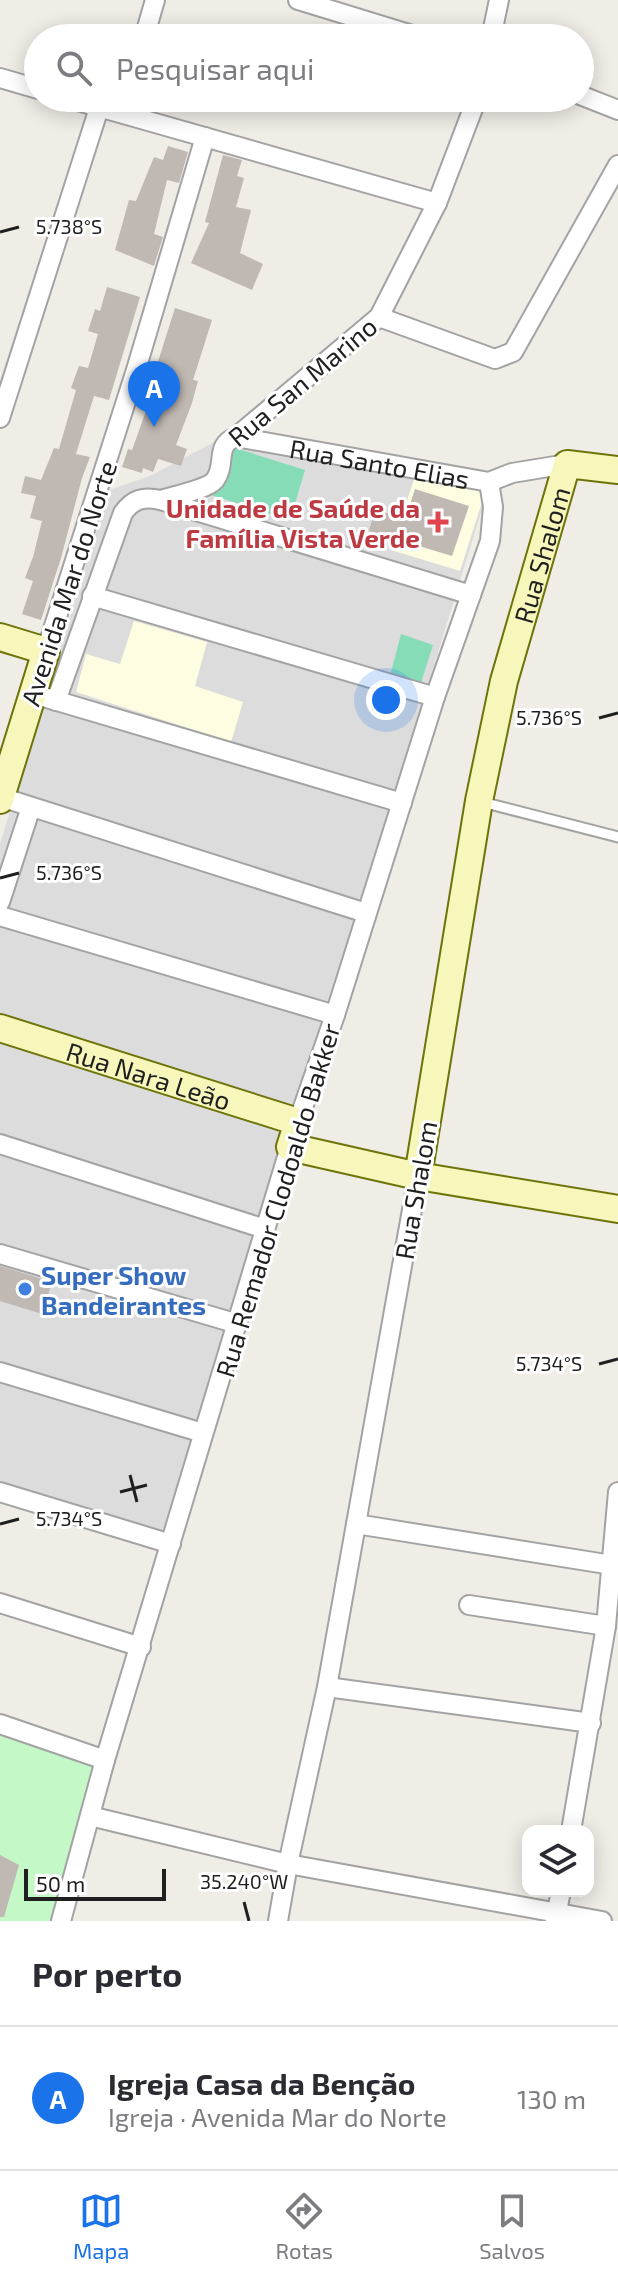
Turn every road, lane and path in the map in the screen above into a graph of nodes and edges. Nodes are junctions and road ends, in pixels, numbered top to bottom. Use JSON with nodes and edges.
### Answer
{"nodes":[{"id":1,"x":155,"y":0,"type":"edge"},
{"id":2,"x":298,"y":0,"type":"edge"},
{"id":3,"x":499,"y":0,"type":"edge"},
{"id":4,"x":148,"y":24,"type":"edge"},
{"id":5,"x":376,"y":24,"type":"edge"},
{"id":6,"x":494,"y":24,"type":"edge"},
{"id":7,"x":0,"y":78,"type":"edge"},
{"id":8,"x":24,"y":85,"type":"edge"},
{"id":9,"x":594,"y":101,"type":"edge"},
{"id":10,"x":618,"y":110,"type":"edge"},
{"id":11,"x":98,"y":112,"type":"edge"},
{"id":12,"x":141,"y":112,"type":"edge"},
{"id":13,"x":472,"y":112,"type":"edge"},
{"id":14,"x":205,"y":137,"type":"junction"},
{"id":15,"x":618,"y":165,"type":"edge"},
{"id":16,"x":437,"y":203,"type":"junction"},
{"id":17,"x":379,"y":317,"type":"junction"},
{"id":18,"x":0,"y":418,"type":"edge"},
{"id":19,"x":236,"y":437,"type":"junction"},
{"id":20,"x":567,"y":464,"type":"junction"},
{"id":21,"x":618,"y":470,"type":"edge"},
{"id":22,"x":489,"y":482,"type":"junction"},
{"id":23,"x":155,"y":499,"type":"junction"},
{"id":24,"x":471,"y":595,"type":"junction"},
{"id":25,"x":92,"y":596,"type":"junction"},
{"id":26,"x":0,"y":637,"type":"edge"},
{"id":27,"x":46,"y":651,"type":"junction"},
{"id":28,"x":44,"y":697,"type":"junction"},
{"id":29,"x":435,"y":697,"type":"junction"},
{"id":30,"x":0,"y":798,"type":"edge"},
{"id":31,"x":479,"y":801,"type":"junction"},
{"id":32,"x":402,"y":803,"type":"junction"},
{"id":33,"x":31,"y":807,"type":"junction"},
{"id":34,"x":618,"y":837,"type":"edge"},
{"id":35,"x":0,"y":902,"type":"edge"},
{"id":36,"x":366,"y":913,"type":"junction"},
{"id":37,"x":0,"y":916,"type":"edge"},
{"id":38,"x":335,"y":1015,"type":"junction"},
{"id":39,"x":0,"y":1028,"type":"edge"},
{"id":40,"x":298,"y":1122,"type":"junction"},
{"id":41,"x":0,"y":1144,"type":"edge"},
{"id":42,"x":290,"y":1147,"type":"junction"},
{"id":43,"x":418,"y":1176,"type":"junction"},
{"id":44,"x":618,"y":1209,"type":"edge"},
{"id":45,"x":265,"y":1229,"type":"junction"},
{"id":46,"x":0,"y":1254,"type":"edge"},
{"id":47,"x":238,"y":1324,"type":"junction"},
{"id":48,"x":0,"y":1372,"type":"edge"},
{"id":49,"x":203,"y":1433,"type":"junction"},
{"id":50,"x":0,"y":1492,"type":"edge"},
{"id":51,"x":618,"y":1492,"type":"edge"},
{"id":52,"x":356,"y":1524,"type":"junction"},
{"id":53,"x":171,"y":1544,"type":"junction"},
{"id":54,"x":612,"y":1565,"type":"junction"},
{"id":55,"x":0,"y":1603,"type":"edge"},
{"id":56,"x":469,"y":1605,"type":"dead end"},
{"id":57,"x":606,"y":1626,"type":"junction"},
{"id":58,"x":141,"y":1647,"type":"junction"},
{"id":59,"x":598,"y":1676,"type":"junction"},
{"id":60,"x":618,"y":1680,"type":"edge"},
{"id":61,"x":327,"y":1687,"type":"junction"},
{"id":62,"x":591,"y":1723,"type":"junction"},
{"id":63,"x":0,"y":1724,"type":"edge"},
{"id":64,"x":105,"y":1760,"type":"junction"},
{"id":65,"x":90,"y":1816,"type":"junction"},
{"id":66,"x":572,"y":1825,"type":"edge"},
{"id":67,"x":288,"y":1864,"type":"junction"},
{"id":68,"x":560,"y":1897,"type":"edge"},
{"id":69,"x":556,"y":1917,"type":"edge"},
{"id":70,"x":61,"y":1921,"type":"edge"},
{"id":71,"x":278,"y":1921,"type":"edge"},
{"id":72,"x":602,"y":1921,"type":"edge"}],
"edges":[{"from":1,"to":4,"type":"street"},
{"from":2,"to":5,"type":"street"},
{"from":3,"to":6,"type":"street"},
{"from":7,"to":8,"type":"street"},
{"from":9,"to":10,"type":"street"},
{"from":11,"to":18,"type":"street"},
{"from":12,"to":14,"type":"street"},
{"from":13,"to":16,"type":"street","name":"Rua San Marino"},
{"from":14,"to":16,"type":"street"},
{"from":14,"to":27,"type":"street","name":"Avenida Mar do Norte"},
{"from":15,"to":17,"type":"street"},
{"from":16,"to":17,"type":"street","name":"Rua San Marino"},
{"from":17,"to":19,"type":"street","name":"Rua San Marino"},
{"from":19,"to":22,"type":"street","name":"Rua Santo Elias"},
{"from":19,"to":23,"type":"street","name":"Rua San Marino"},
{"from":20,"to":21,"type":"street","name":"Rua Santo Elias"},
{"from":20,"to":22,"type":"street","name":"Rua Santo Elias"},
{"from":20,"to":31,"type":"street","name":"Rua Shalom"},
{"from":22,"to":24,"type":"street","name":"Rua Remador Clodoaldo Bakker"},
{"from":23,"to":24,"type":"street"},
{"from":23,"to":25,"type":"street"},
{"from":24,"to":29,"type":"street","name":"Rua Remador Clodoaldo Bakker"},
{"from":25,"to":28,"type":"street"},
{"from":25,"to":29,"type":"street"},
{"from":26,"to":27,"type":"street"},
{"from":27,"to":28,"type":"street","name":"Avenida Mar do Norte"},
{"from":28,"to":30,"type":"street","name":"Avenida Mar do Norte"},
{"from":28,"to":32,"type":"street"},
{"from":29,"to":32,"type":"street","name":"Rua Remador Clodoaldo Bakker"},
{"from":30,"to":33,"type":"street"},
{"from":31,"to":34,"type":"lane"},
{"from":31,"to":43,"type":"street","name":"Rua Shalom"},
{"from":32,"to":36,"type":"street","name":"Rua Remador Clodoaldo Bakker"},
{"from":33,"to":35,"type":"street"},
{"from":33,"to":36,"type":"street"},
{"from":36,"to":38,"type":"street","name":"Rua Remador Clodoaldo Bakker"},
{"from":37,"to":38,"type":"street"},
{"from":38,"to":40,"type":"street","name":"Rua Remador Clodoaldo Bakker"},
{"from":39,"to":40,"type":"street","name":"Rua Nara Leão"},
{"from":40,"to":42,"type":"street","name":"Rua Remador Clodoaldo Bakker"},
{"from":41,"to":45,"type":"street"},
{"from":42,"to":43,"type":"street"},
{"from":42,"to":45,"type":"street","name":"Rua Remador Clodoaldo Bakker"},
{"from":43,"to":44,"type":"street"},
{"from":43,"to":52,"type":"street","name":"Rua Shalom"},
{"from":45,"to":47,"type":"street","name":"Rua Remador Clodoaldo Bakker"},
{"from":46,"to":47,"type":"street"},
{"from":47,"to":49,"type":"street","name":"Rua Remador Clodoaldo Bakker"},
{"from":48,"to":49,"type":"street"},
{"from":49,"to":53,"type":"street","name":"Rua Remador Clodoaldo Bakker"},
{"from":50,"to":53,"type":"street"},
{"from":51,"to":54,"type":"street"},
{"from":52,"to":54,"type":"street"},
{"from":52,"to":61,"type":"street","name":"Rua Shalom"},
{"from":53,"to":58,"type":"street","name":"Rua Remador Clodoaldo Bakker"},
{"from":54,"to":57,"type":"street"},
{"from":55,"to":58,"type":"street"},
{"from":56,"to":57,"type":"street"},
{"from":57,"to":59,"type":"street"},
{"from":58,"to":64,"type":"street","name":"Rua Remador Clodoaldo Bakker"},
{"from":59,"to":60,"type":"street"},
{"from":59,"to":62,"type":"street"},
{"from":61,"to":62,"type":"street"},
{"from":61,"to":67,"type":"street","name":"Rua Shalom"},
{"from":62,"to":66,"type":"street"},
{"from":63,"to":64,"type":"street"},
{"from":64,"to":65,"type":"street","name":"Rua Remador Clodoaldo Bakker"},
{"from":65,"to":67,"type":"street"},
{"from":65,"to":70,"type":"street","name":"Rua Remador Clodoaldo Bakker"},
{"from":67,"to":69,"type":"street"},
{"from":67,"to":71,"type":"street","name":"Rua Shalom"},
{"from":68,"to":69,"type":"street"},
{"from":69,"to":72,"type":"street"}]}
